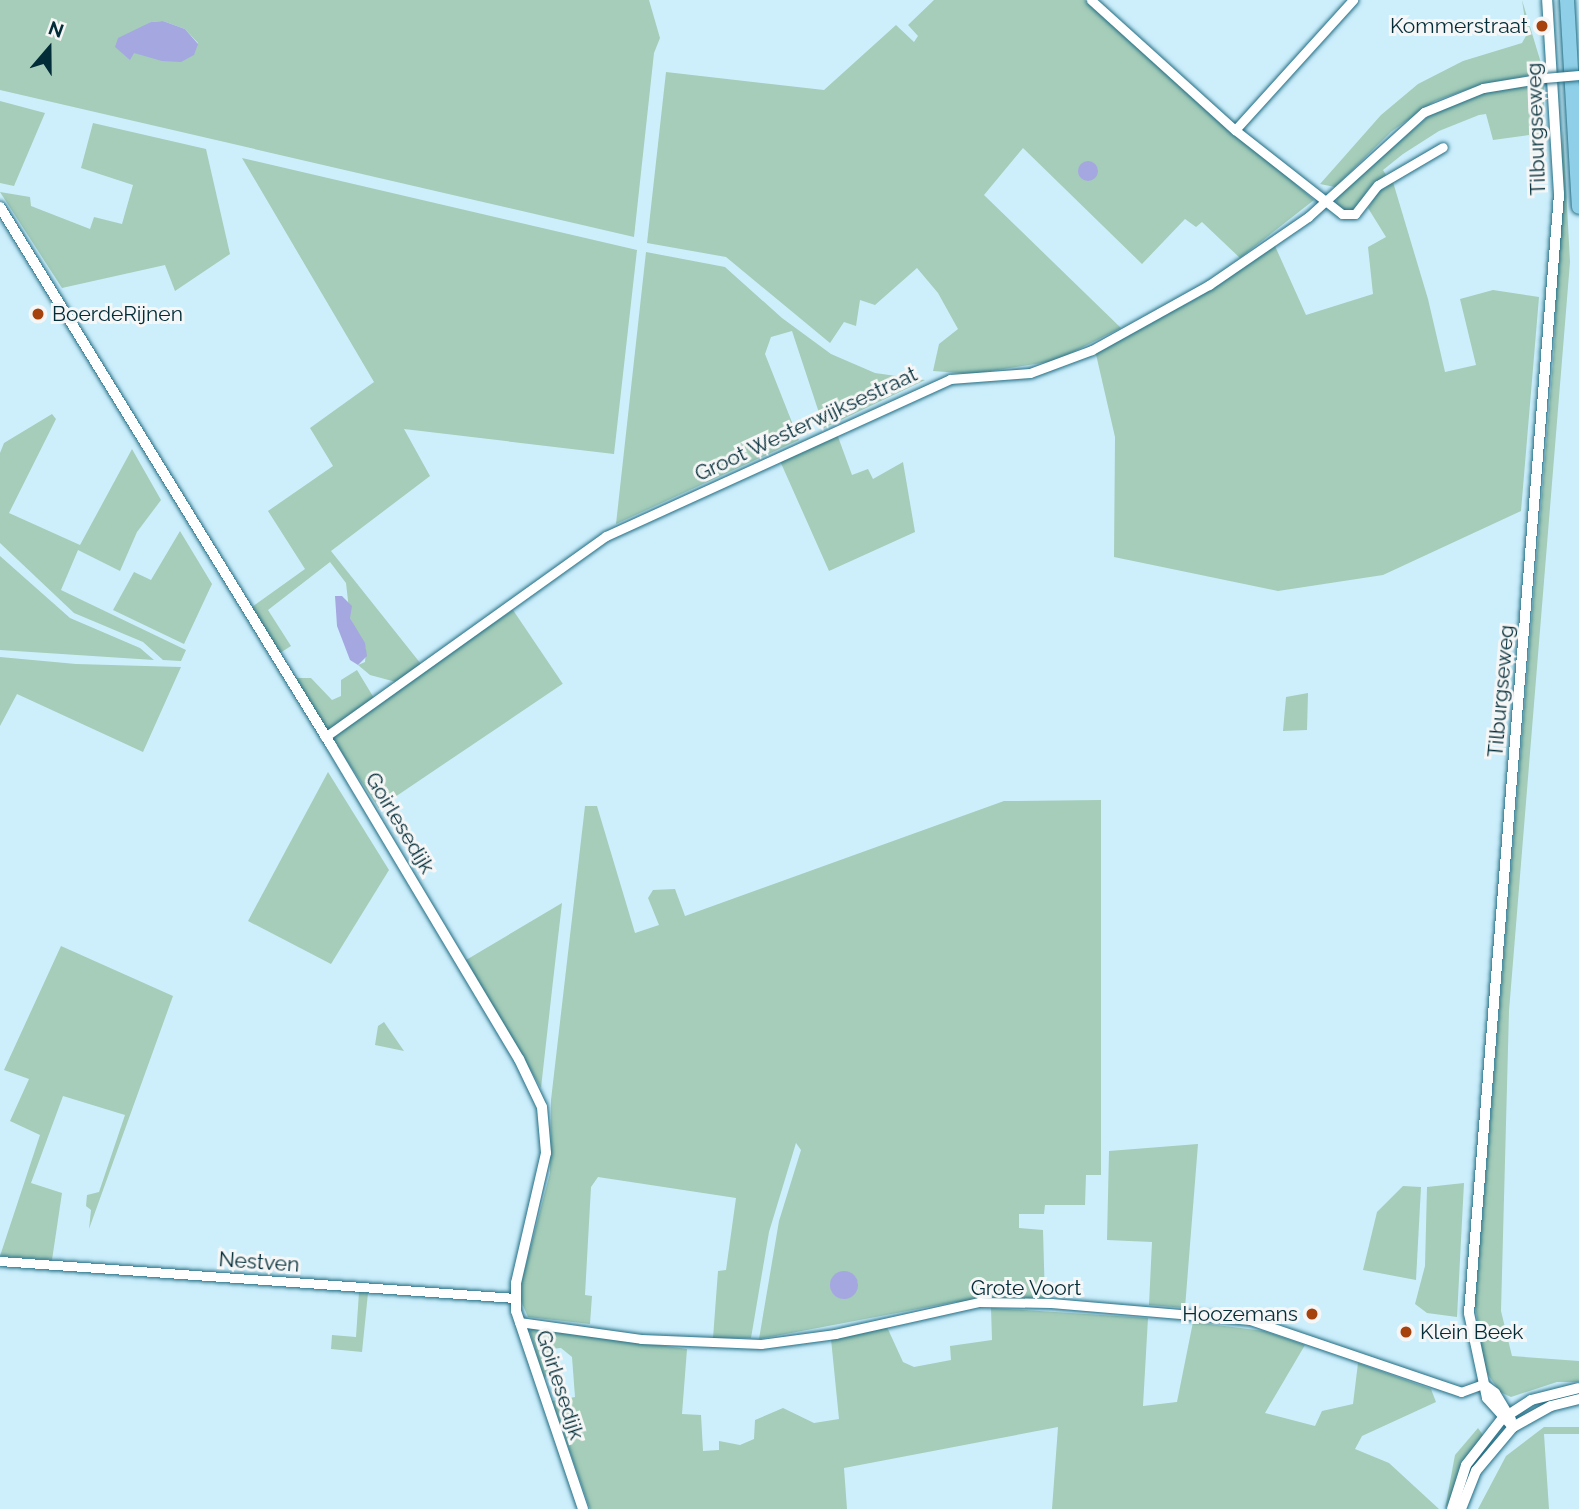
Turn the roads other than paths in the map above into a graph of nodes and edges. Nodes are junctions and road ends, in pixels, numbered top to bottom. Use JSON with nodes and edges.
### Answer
{"nodes":[{"id":1,"x":1091,"y":0,"type":"edge"},
{"id":2,"x":1353,"y":0,"type":"edge"},
{"id":3,"x":1548,"y":0,"type":"edge"},
{"id":4,"x":1567,"y":0,"type":"edge"},
{"id":5,"x":1579,"y":75,"type":"edge"},
{"id":6,"x":1235,"y":131,"type":"junction"},
{"id":7,"x":1443,"y":147,"type":"dead end"},
{"id":8,"x":1326,"y":201,"type":"junction"},
{"id":9,"x":0,"y":207,"type":"edge"},
{"id":10,"x":1579,"y":207,"type":"edge"},
{"id":11,"x":325,"y":737,"type":"junction"},
{"id":12,"x":0,"y":1261,"type":"edge"},
{"id":13,"x":515,"y":1298,"type":"junction"},
{"id":14,"x":519,"y":1322,"type":"junction"},
{"id":15,"x":1483,"y":1384,"type":"junction"},
{"id":16,"x":1579,"y":1388,"type":"edge"},
{"id":17,"x":1579,"y":1399,"type":"edge"},
{"id":18,"x":1505,"y":1417,"type":"junction"},
{"id":19,"x":1513,"y":1427,"type":"junction"},
{"id":20,"x":583,"y":1509,"type":"edge"},
{"id":21,"x":1452,"y":1509,"type":"edge"},
{"id":22,"x":1461,"y":1509,"type":"edge"}],
"edges":[{"from":1,"to":6,"type":"street"},
{"from":2,"to":6,"type":"street"},
{"from":3,"to":15,"type":"street","name":"Tilburgseweg"},
{"from":4,"to":10,"type":"highway"},
{"from":5,"to":8,"type":"street","name":"Groot Westerwijksestraat","bridge":true},
{"from":6,"to":8,"type":"street"},
{"from":7,"to":8,"type":"street"},
{"from":8,"to":11,"type":"street","name":"Groot Westerwijksestraat"},
{"from":9,"to":11,"type":"street","name":"Goirlesedijk"},
{"from":11,"to":13,"type":"street","name":"Goirlesedijk"},
{"from":12,"to":13,"type":"street","name":"Nestven"},
{"from":13,"to":14,"type":"street","name":"Goirlesedijk"},
{"from":14,"to":15,"type":"street","name":"Grote Voort"},
{"from":14,"to":20,"type":"street","name":"Goirlesedijk"},
{"from":15,"to":18,"type":"street","name":"Tilburgseweg"},
{"from":16,"to":18,"type":"street"},
{"from":17,"to":19,"type":"street"},
{"from":18,"to":19,"type":"street","name":"Tilburgseweg"},
{"from":18,"to":21,"type":"street"},
{"from":19,"to":22,"type":"street"}]}
